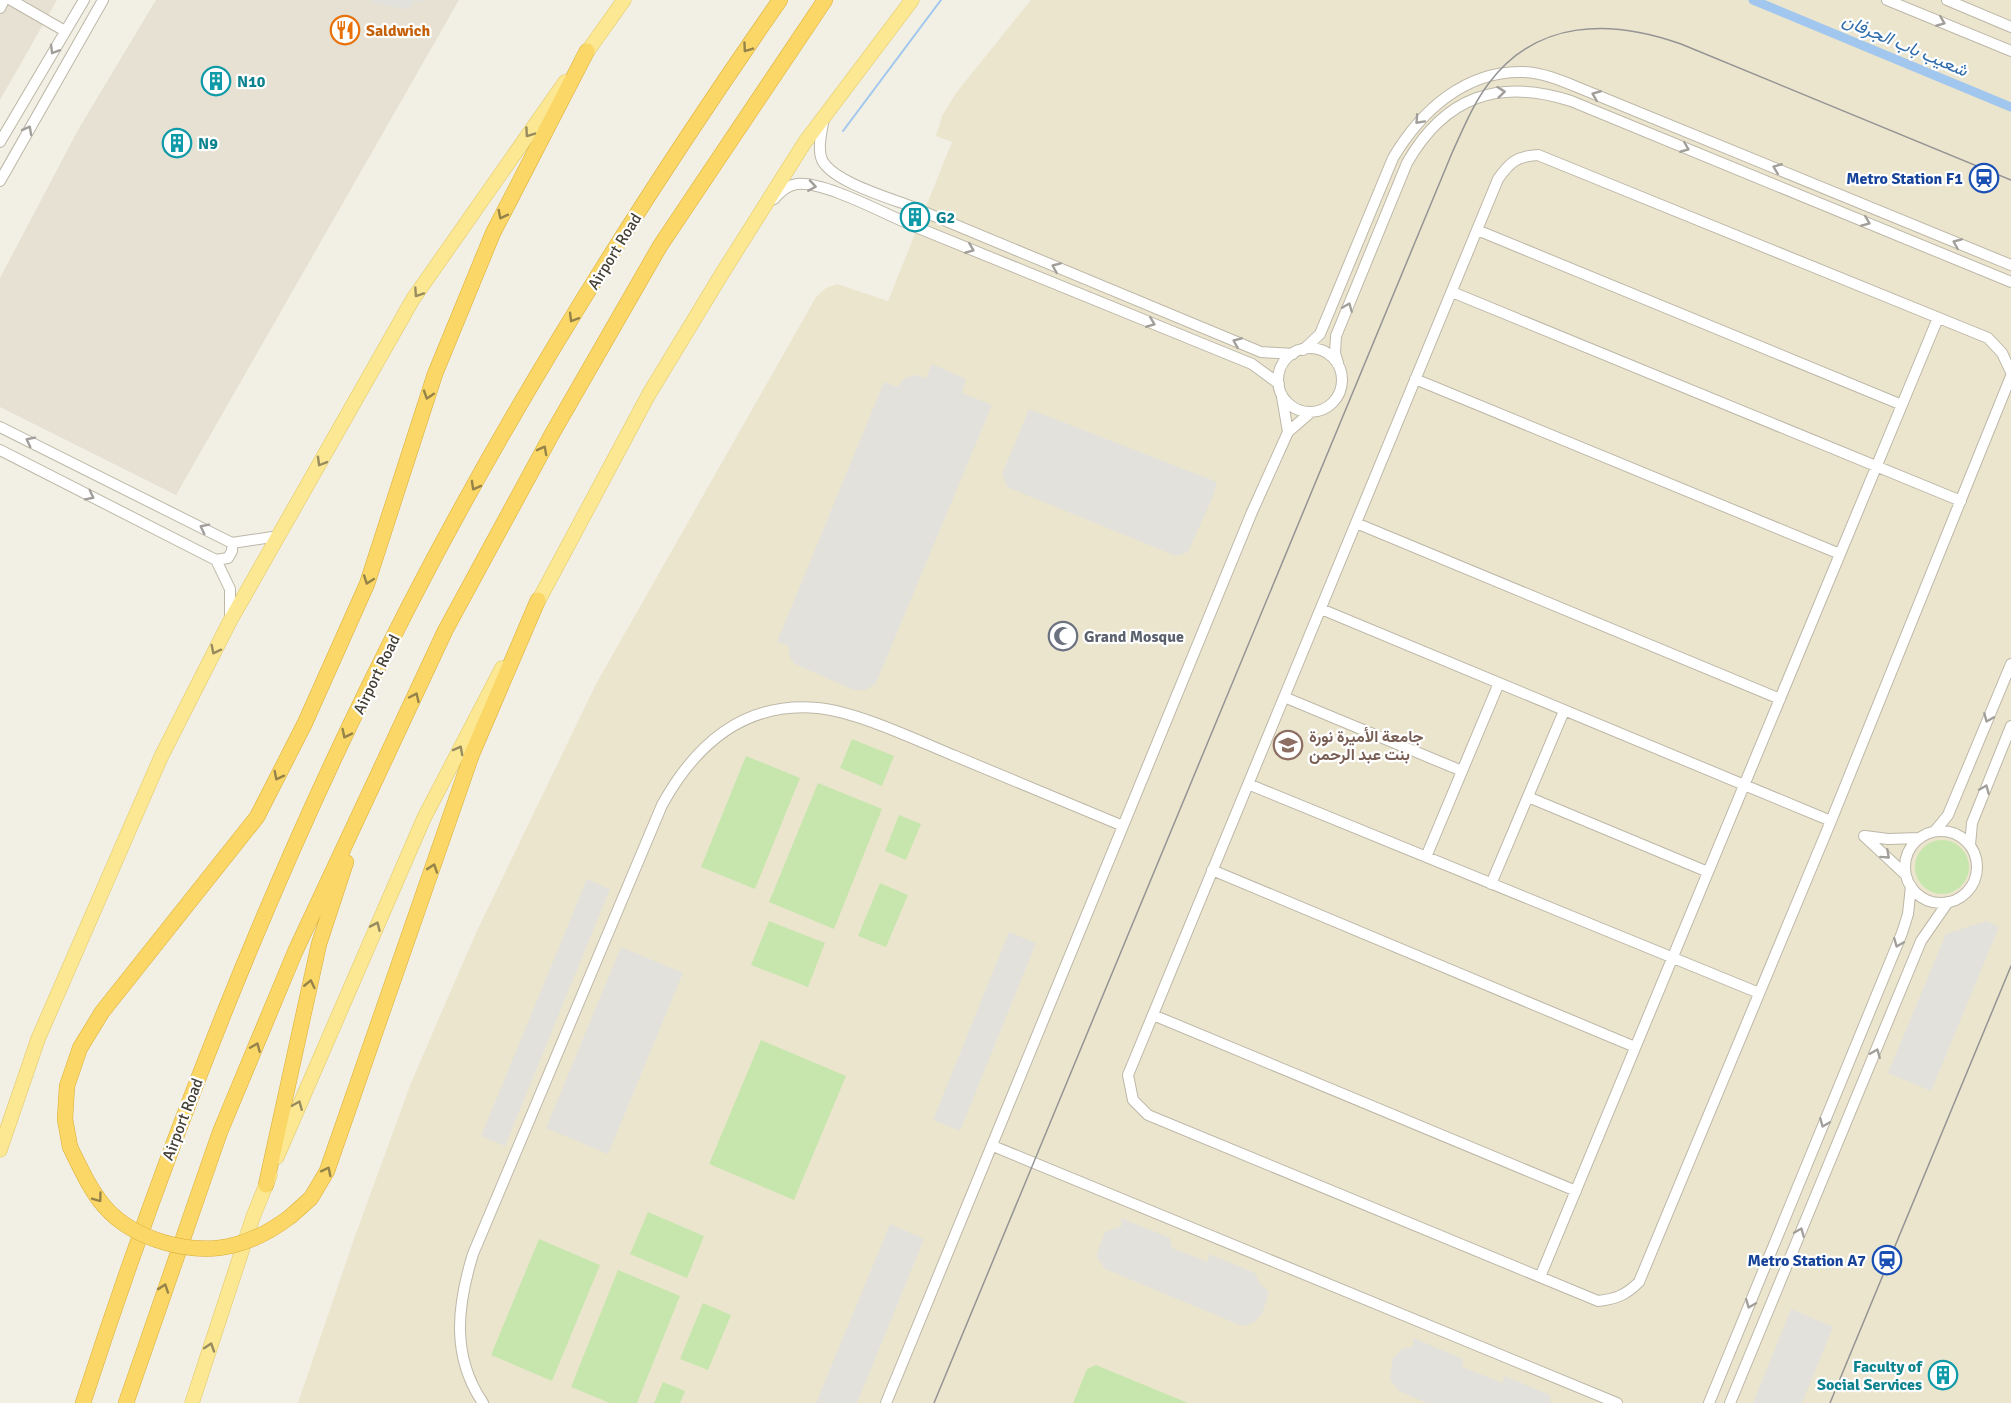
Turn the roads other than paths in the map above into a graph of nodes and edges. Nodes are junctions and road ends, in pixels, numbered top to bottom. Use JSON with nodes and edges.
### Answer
{"nodes":[{"id":1,"x":4,"y":0,"type":"edge"},
{"id":2,"x":11,"y":0,"type":"edge"},
{"id":3,"x":84,"y":0,"type":"edge"},
{"id":4,"x":103,"y":0,"type":"edge"},
{"id":5,"x":624,"y":0,"type":"edge"},
{"id":6,"x":780,"y":0,"type":"edge"},
{"id":7,"x":825,"y":0,"type":"edge"},
{"id":8,"x":830,"y":0,"type":"edge"},
{"id":9,"x":912,"y":0,"type":"edge"},
{"id":10,"x":1887,"y":0,"type":"edge"},
{"id":11,"x":1947,"y":0,"type":"edge"},
{"id":12,"x":0,"y":8,"type":"edge"},
{"id":13,"x":807,"y":25,"type":"junction"},
{"id":14,"x":2011,"y":27,"type":"edge"},
{"id":15,"x":65,"y":31,"type":"junction"},
{"id":16,"x":587,"y":51,"type":"junction"},
{"id":17,"x":2011,"y":51,"type":"edge"},
{"id":18,"x":824,"y":117,"type":"junction"},
{"id":19,"x":0,"y":142,"type":"edge"},
{"id":20,"x":0,"y":181,"type":"edge"},
{"id":21,"x":899,"y":201,"type":"junction"},
{"id":22,"x":763,"y":210,"type":"junction"},
{"id":23,"x":892,"y":217,"type":"junction"},
{"id":24,"x":1477,"y":230,"type":"junction"},
{"id":25,"x":2011,"y":265,"type":"edge"},
{"id":26,"x":2011,"y":282,"type":"edge"},
{"id":27,"x":1452,"y":292,"type":"junction"},
{"id":28,"x":1938,"y":318,"type":"junction"},
{"id":29,"x":1298,"y":352,"type":"junction"},
{"id":30,"x":1338,"y":363,"type":"junction"},
{"id":31,"x":2011,"y":374,"type":"edge"},
{"id":32,"x":1415,"y":379,"type":"junction"},
{"id":33,"x":1280,"y":389,"type":"junction"},
{"id":34,"x":1902,"y":405,"type":"junction"},
{"id":35,"x":1311,"y":412,"type":"junction"},
{"id":36,"x":0,"y":427,"type":"edge"},
{"id":37,"x":1288,"y":432,"type":"junction"},
{"id":38,"x":0,"y":450,"type":"edge"},
{"id":39,"x":1876,"y":466,"type":"junction"},
{"id":40,"x":1960,"y":501,"type":"junction"},
{"id":41,"x":1356,"y":523,"type":"junction"},
{"id":42,"x":279,"y":536,"type":"junction"},
{"id":43,"x":232,"y":543,"type":"junction"},
{"id":44,"x":1840,"y":554,"type":"junction"},
{"id":45,"x":216,"y":560,"type":"junction"},
{"id":46,"x":538,"y":600,"type":"junction"},
{"id":47,"x":1321,"y":609,"type":"junction"},
{"id":48,"x":230,"y":621,"type":"junction"},
{"id":49,"x":2011,"y":664,"type":"edge"},
{"id":50,"x":1500,"y":683,"type":"junction"},
{"id":51,"x":1284,"y":697,"type":"junction"},
{"id":52,"x":1780,"y":699,"type":"junction"},
{"id":53,"x":1564,"y":711,"type":"junction"},
{"id":54,"x":2011,"y":726,"type":"edge"},
{"id":55,"x":1462,"y":771,"type":"junction"},
{"id":56,"x":1248,"y":784,"type":"junction"},
{"id":57,"x":1744,"y":786,"type":"junction"},
{"id":58,"x":371,"y":790,"type":"junction"},
{"id":59,"x":1528,"y":797,"type":"junction"},
{"id":60,"x":1831,"y":821,"type":"junction"},
{"id":61,"x":1123,"y":826,"type":"junction"},
{"id":62,"x":1935,"y":831,"type":"junction"},
{"id":63,"x":1920,"y":838,"type":"junction"},
{"id":64,"x":1970,"y":845,"type":"junction"},
{"id":65,"x":1426,"y":857,"type":"junction"},
{"id":66,"x":1212,"y":870,"type":"junction"},
{"id":67,"x":1708,"y":872,"type":"junction"},
{"id":68,"x":1906,"y":875,"type":"junction"},
{"id":69,"x":1491,"y":884,"type":"junction"},
{"id":70,"x":1911,"y":886,"type":"junction"},
{"id":71,"x":1948,"y":902,"type":"junction"},
{"id":72,"x":1672,"y":959,"type":"junction"},
{"id":73,"x":1760,"y":993,"type":"junction"},
{"id":74,"x":1153,"y":1015,"type":"junction"},
{"id":75,"x":1635,"y":1047,"type":"junction"},
{"id":76,"x":993,"y":1146,"type":"junction"},
{"id":77,"x":0,"y":1150,"type":"edge"},
{"id":78,"x":266,"y":1185,"type":"junction"},
{"id":79,"x":1576,"y":1191,"type":"junction"},
{"id":80,"x":1540,"y":1278,"type":"junction"},
{"id":81,"x":82,"y":1403,"type":"edge"},
{"id":82,"x":126,"y":1403,"type":"edge"},
{"id":83,"x":192,"y":1403,"type":"edge"},
{"id":84,"x":483,"y":1403,"type":"edge"},
{"id":85,"x":886,"y":1403,"type":"edge"},
{"id":86,"x":1617,"y":1403,"type":"edge"},
{"id":87,"x":1709,"y":1403,"type":"edge"},
{"id":88,"x":1730,"y":1403,"type":"edge"}],
"edges":[{"from":1,"to":12,"type":"street"},
{"from":2,"to":15,"type":"street"},
{"from":3,"to":15,"type":"street"},
{"from":20,"to":4,"type":"street","one_way":true},
{"from":5,"to":16,"type":"main road"},
{"from":6,"to":81,"type":"highway","name":"Airport Road","one_way":true},
{"from":7,"to":13,"type":"highway"},
{"from":8,"to":13,"type":"highway"},
{"from":9,"to":18,"type":"main road"},
{"from":10,"to":17,"type":"street","one_way":true},
{"from":11,"to":14,"type":"street"},
{"from":58,"to":13,"type":"highway","one_way":true},
{"from":15,"to":19,"type":"street","one_way":true},
{"from":16,"to":42,"type":"main road","one_way":true},
{"from":16,"to":46,"type":"highway","one_way":true,"bridge":true},
{"from":18,"to":21,"type":"street"},
{"from":18,"to":22,"type":"main road"},
{"from":21,"to":23,"type":"street"},
{"from":29,"to":21,"type":"street","one_way":true},
{"from":22,"to":23,"type":"street","one_way":true},
{"from":22,"to":46,"type":"main road"},
{"from":23,"to":33,"type":"street","one_way":true},
{"from":24,"to":27,"type":"street"},
{"from":24,"to":28,"type":"street"},
{"from":24,"to":34,"type":"street"},
{"from":25,"to":29,"type":"street","one_way":true},
{"from":30,"to":26,"type":"street","one_way":true},
{"from":27,"to":32,"type":"street"},
{"from":27,"to":39,"type":"street"},
{"from":28,"to":31,"type":"street"},
{"from":28,"to":34,"type":"street"},
{"from":29,"to":30,"type":"street"},
{"from":29,"to":33,"type":"street"},
{"from":30,"to":35,"type":"street"},
{"from":31,"to":40,"type":"street"},
{"from":32,"to":41,"type":"street"},
{"from":32,"to":44,"type":"street"},
{"from":33,"to":35,"type":"street"},
{"from":33,"to":37,"type":"street"},
{"from":34,"to":39,"type":"street"},
{"from":35,"to":37,"type":"street"},
{"from":43,"to":36,"type":"street","one_way":true},
{"from":37,"to":61,"type":"street"},
{"from":38,"to":45,"type":"street","one_way":true},
{"from":39,"to":40,"type":"street"},
{"from":39,"to":44,"type":"street"},
{"from":40,"to":60,"type":"street"},
{"from":41,"to":47,"type":"street"},
{"from":41,"to":52,"type":"street"},
{"from":42,"to":43,"type":"street"},
{"from":42,"to":48,"type":"main road"},
{"from":43,"to":45,"type":"street"},
{"from":44,"to":52,"type":"street"},
{"from":45,"to":48,"type":"street"},
{"from":78,"to":46,"type":"main road","one_way":true},
{"from":47,"to":50,"type":"street"},
{"from":47,"to":51,"type":"street"},
{"from":48,"to":77,"type":"main road","one_way":true},
{"from":49,"to":62,"type":"street","one_way":true},
{"from":50,"to":53,"type":"street"},
{"from":50,"to":55,"type":"street"},
{"from":51,"to":55,"type":"street"},
{"from":51,"to":56,"type":"street"},
{"from":52,"to":57,"type":"street"},
{"from":53,"to":57,"type":"street"},
{"from":53,"to":59,"type":"street"},
{"from":64,"to":54,"type":"street","one_way":true},
{"from":55,"to":65,"type":"street"},
{"from":56,"to":65,"type":"street"},
{"from":56,"to":66,"type":"street"},
{"from":57,"to":60,"type":"street"},
{"from":57,"to":67,"type":"street"},
{"from":78,"to":58,"type":"highway","one_way":true},
{"from":82,"to":58,"type":"highway","one_way":true},
{"from":59,"to":67,"type":"street"},
{"from":59,"to":69,"type":"street"},
{"from":60,"to":73,"type":"street"},
{"from":61,"to":76,"type":"street"},
{"from":61,"to":84,"type":"street"},
{"from":62,"to":63,"type":"street"},
{"from":62,"to":64,"type":"street"},
{"from":63,"to":68,"type":"street"},
{"from":63,"to":68,"type":"street","one_way":true},
{"from":64,"to":71,"type":"street"},
{"from":65,"to":69,"type":"street"},
{"from":66,"to":74,"type":"street"},
{"from":66,"to":75,"type":"street"},
{"from":67,"to":72,"type":"street"},
{"from":68,"to":70,"type":"street"},
{"from":69,"to":72,"type":"street"},
{"from":70,"to":71,"type":"street"},
{"from":70,"to":87,"type":"street","one_way":true},
{"from":88,"to":71,"type":"street","one_way":true},
{"from":72,"to":73,"type":"street"},
{"from":72,"to":75,"type":"street"},
{"from":73,"to":80,"type":"street"},
{"from":74,"to":79,"type":"street"},
{"from":74,"to":80,"type":"street"},
{"from":75,"to":79,"type":"street"},
{"from":76,"to":85,"type":"street"},
{"from":76,"to":86,"type":"street"},
{"from":83,"to":78,"type":"main road","one_way":true},
{"from":79,"to":80,"type":"street"}]}
